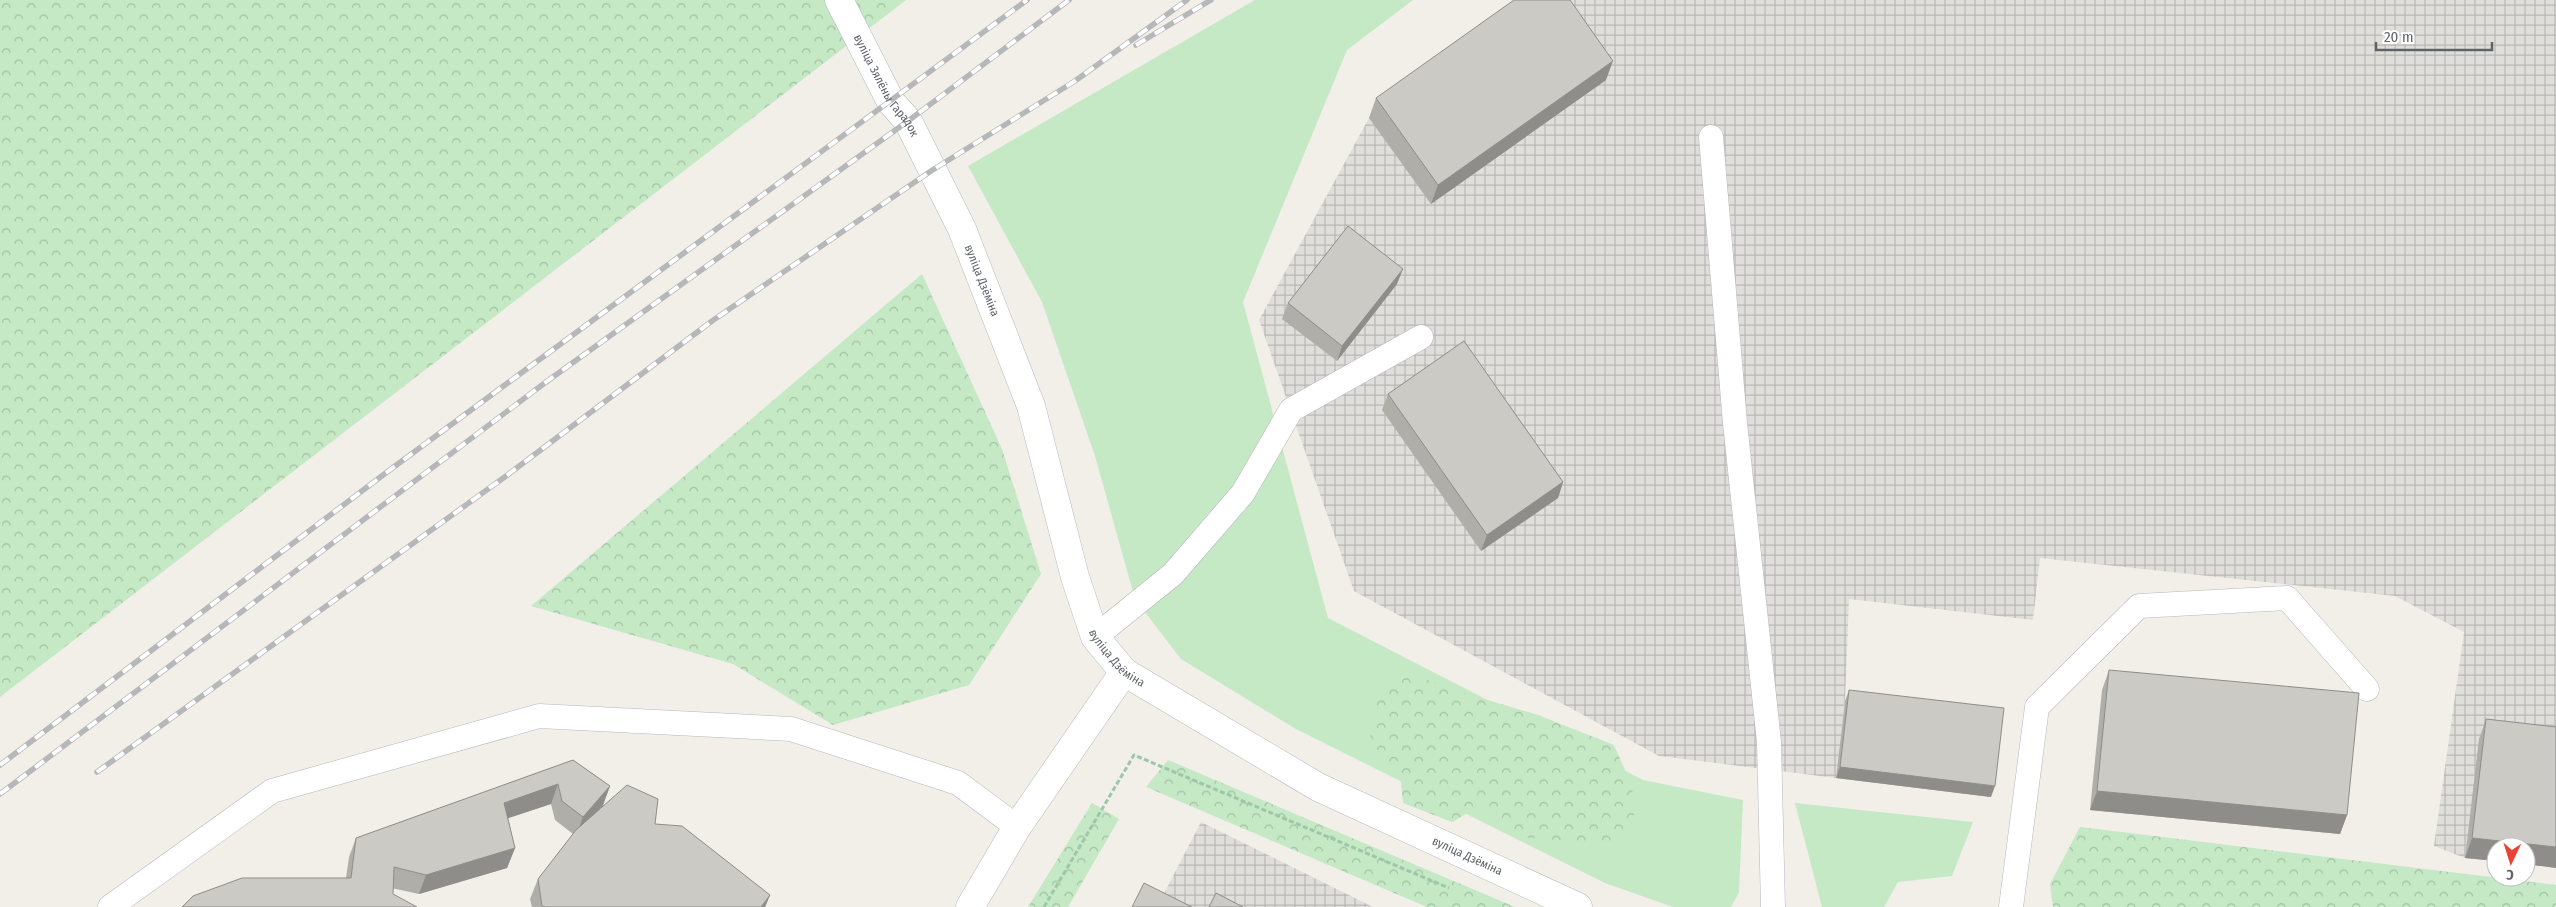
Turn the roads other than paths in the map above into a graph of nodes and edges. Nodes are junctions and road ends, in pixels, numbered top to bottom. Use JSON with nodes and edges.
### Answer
{"nodes":[{"id":1,"x":839,"y":0,"type":"edge"},
{"id":2,"x":1711,"y":137,"type":"dead end"},
{"id":3,"x":931,"y":171,"type":"joint"},
{"id":4,"x":1421,"y":337,"type":"dead end"},
{"id":5,"x":1095,"y":637,"type":"junction"},
{"id":6,"x":1124,"y":672,"type":"junction"},
{"id":7,"x":2367,"y":689,"type":"dead end"},
{"id":8,"x":1017,"y":827,"type":"junction"},
{"id":9,"x":110,"y":907,"type":"edge"},
{"id":10,"x":970,"y":907,"type":"edge"},
{"id":11,"x":1578,"y":907,"type":"edge"},
{"id":12,"x":1772,"y":907,"type":"edge"},
{"id":13,"x":2011,"y":907,"type":"edge"}],
"edges":[{"from":1,"to":3,"type":"street","name":"вуліца Зялёны Гарадок"},
{"from":2,"to":12,"type":"lane"},
{"from":3,"to":5,"type":"street","name":"вуліца Дзёміна"},
{"from":4,"to":5,"type":"lane"},
{"from":5,"to":6,"type":"street","name":"вуліца Дзёміна"},
{"from":6,"to":8,"type":"street"},
{"from":6,"to":11,"type":"street","name":"вуліца Дзёміна"},
{"from":7,"to":13,"type":"lane"},
{"from":8,"to":9,"type":"lane"},
{"from":8,"to":10,"type":"street"}]}
